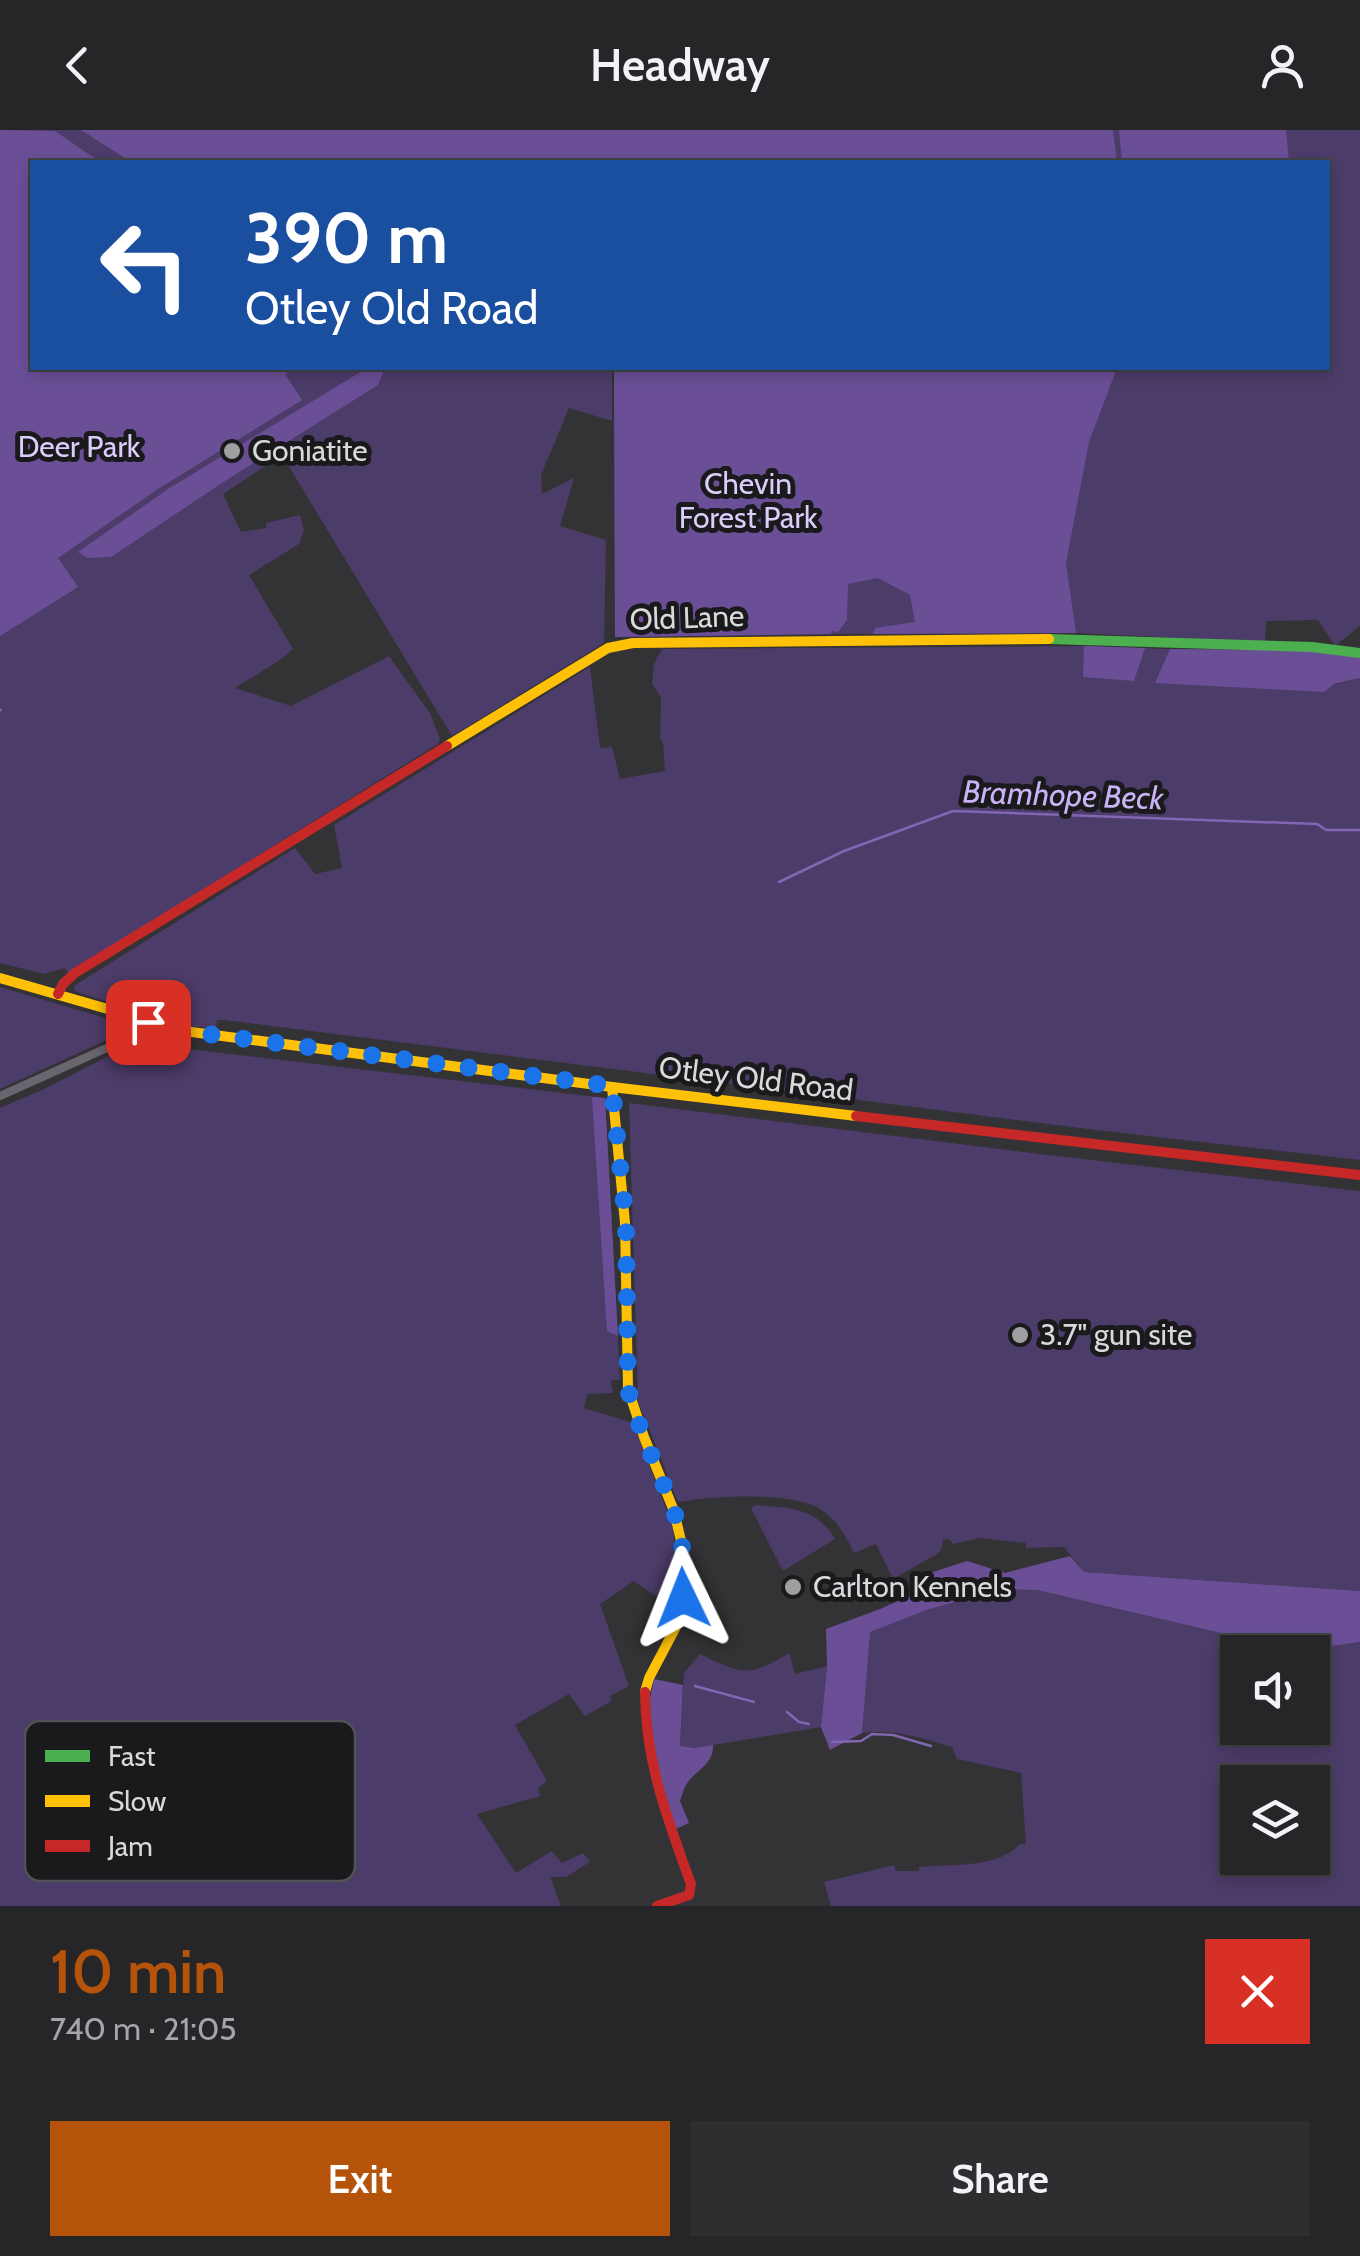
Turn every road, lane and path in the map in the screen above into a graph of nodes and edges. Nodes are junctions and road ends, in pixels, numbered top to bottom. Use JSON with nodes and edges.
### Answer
{"nodes":[{"id":1,"x":1360,"y":652,"type":"edge"},
{"id":2,"x":0,"y":978,"type":"edge"},
{"id":3,"x":58,"y":994,"type":"junction"},
{"id":4,"x":148,"y":1022,"type":"junction"},
{"id":5,"x":612,"y":1086,"type":"junction"},
{"id":6,"x":0,"y":1096,"type":"edge"},
{"id":7,"x":1360,"y":1176,"type":"edge"},
{"id":8,"x":656,"y":1906,"type":"edge"}],
"edges":[{"from":1,"to":3,"type":"street","name":"Old Lane"},
{"from":2,"to":3,"type":"street","name":"Otley Old Road"},
{"from":3,"to":4,"type":"street","name":"Otley Old Road"},
{"from":4,"to":5,"type":"street","name":"Otley Old Road"},
{"from":4,"to":6,"type":"street"},
{"from":5,"to":7,"type":"street","name":"Otley Old Road"},
{"from":5,"to":8,"type":"street"}]}
